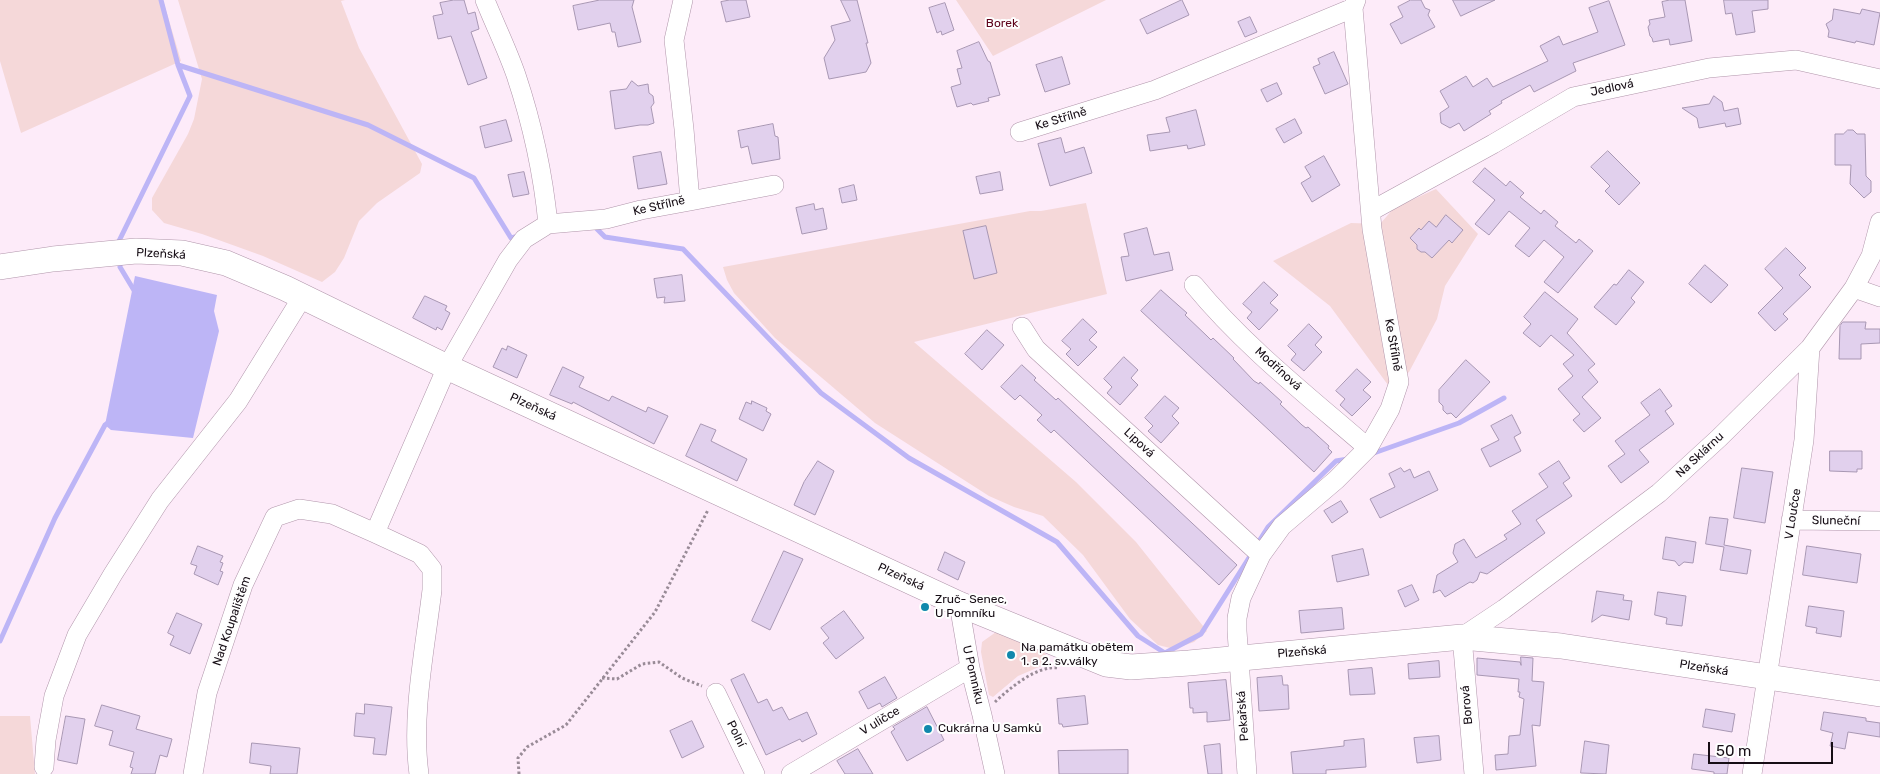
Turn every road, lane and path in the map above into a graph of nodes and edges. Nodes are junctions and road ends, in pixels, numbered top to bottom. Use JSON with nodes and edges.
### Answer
{"nodes":[{"id":1,"x":485,"y":0,"type":"edge"},
{"id":2,"x":683,"y":0,"type":"edge"},
{"id":3,"x":1355,"y":4,"type":"edge"},
{"id":4,"x":1880,"y":79,"type":"edge"},
{"id":5,"x":1020,"y":132,"type":"dead end"},
{"id":6,"x":774,"y":185,"type":"dead end"},
{"id":7,"x":690,"y":201,"type":"junction"},
{"id":8,"x":1371,"y":211,"type":"junction"},
{"id":9,"x":1880,"y":222,"type":"edge"},
{"id":10,"x":548,"y":224,"type":"junction"},
{"id":11,"x":0,"y":267,"type":"edge"},
{"id":12,"x":1194,"y":285,"type":"dead end"},
{"id":13,"x":1854,"y":288,"type":"junction"},
{"id":14,"x":303,"y":296,"type":"junction"},
{"id":15,"x":1880,"y":297,"type":"edge"},
{"id":16,"x":1022,"y":328,"type":"dead end"},
{"id":17,"x":1810,"y":348,"type":"junction"},
{"id":18,"x":447,"y":367,"type":"junction"},
{"id":19,"x":1368,"y":448,"type":"junction"},
{"id":20,"x":717,"y":491,"type":"junction"},
{"id":21,"x":1792,"y":520,"type":"junction"},
{"id":22,"x":1880,"y":521,"type":"edge"},
{"id":23,"x":376,"y":533,"type":"junction"},
{"id":24,"x":1261,"y":555,"type":"junction"},
{"id":25,"x":959,"y":604,"type":"junction"},
{"id":26,"x":1462,"y":637,"type":"junction"},
{"id":27,"x":1239,"y":658,"type":"junction"},
{"id":28,"x":970,"y":668,"type":"junction"},
{"id":29,"x":1060,"y":669,"type":"dead end"},
{"id":30,"x":601,"y":678,"type":"junction"},
{"id":31,"x":1766,"y":678,"type":"junction"},
{"id":32,"x":716,"y":693,"type":"joint"},
{"id":33,"x":1880,"y":694,"type":"edge"},
{"id":34,"x":982,"y":715,"type":"junction"},
{"id":35,"x":44,"y":767,"type":"dead end"},
{"id":36,"x":193,"y":774,"type":"edge"},
{"id":37,"x":419,"y":774,"type":"edge"},
{"id":38,"x":519,"y":774,"type":"edge"},
{"id":39,"x":755,"y":774,"type":"edge"},
{"id":40,"x":791,"y":774,"type":"edge"},
{"id":41,"x":995,"y":774,"type":"edge"},
{"id":42,"x":1247,"y":774,"type":"edge"},
{"id":43,"x":1474,"y":774,"type":"edge"},
{"id":44,"x":1752,"y":774,"type":"edge"}],
"edges":[{"from":1,"to":10,"type":"street"},
{"from":2,"to":7,"type":"street","name":"Ke Střílně"},
{"from":3,"to":5,"type":"street","name":"Ke Střílně"},
{"from":3,"to":8,"type":"street","name":"Ke Střílně"},
{"from":4,"to":8,"type":"street","name":"Jedlová"},
{"from":6,"to":7,"type":"street"},
{"from":7,"to":10,"type":"street","name":"Ke Střílně"},
{"from":8,"to":19,"type":"street","name":"Ke Střílně"},
{"from":9,"to":13,"type":"street","name":"Na Sklárnu"},
{"from":10,"to":18,"type":"street","name":"Ke Střílně"},
{"from":11,"to":14,"type":"main road","name":"Plzeňská"},
{"from":12,"to":19,"type":"street","name":"Modřínová"},
{"from":13,"to":15,"type":"street"},
{"from":13,"to":17,"type":"street","name":"Na Sklárnu"},
{"from":14,"to":18,"type":"main road","name":"Plzeňská"},
{"from":14,"to":35,"type":"street"},
{"from":16,"to":24,"type":"street","name":"Lipová"},
{"from":17,"to":21,"type":"street","name":"V Loučce"},
{"from":17,"to":26,"type":"street","name":"Na Sklárnu"},
{"from":18,"to":20,"type":"main road","name":"Plzeňská"},
{"from":18,"to":23,"type":"street"},
{"from":19,"to":24,"type":"street","name":"Ke Střílně"},
{"from":20,"to":25,"type":"main road","name":"Plzeňská"},
{"from":20,"to":30,"type":"path"},
{"from":21,"to":22,"type":"street","name":"Sluneční"},
{"from":21,"to":31,"type":"street","name":"V Loučce"},
{"from":23,"to":36,"type":"street","name":"Nad Koupalištěm"},
{"from":23,"to":37,"type":"street","name":"Nad Koupalištěm"},
{"from":24,"to":27,"type":"street","name":"Ke Střílně"},
{"from":25,"to":27,"type":"main road","name":"Plzeňská"},
{"from":25,"to":28,"type":"street","name":"U Pomníku"},
{"from":26,"to":27,"type":"main road","name":"Plzeňská"},
{"from":26,"to":31,"type":"main road","name":"Plzeňská"},
{"from":26,"to":43,"type":"street","name":"Borová"},
{"from":27,"to":42,"type":"street","name":"Pekařská"},
{"from":28,"to":34,"type":"street","name":"U Pomníku"},
{"from":28,"to":40,"type":"street","name":"V uličce"},
{"from":29,"to":34,"type":"path"},
{"from":30,"to":32,"type":"path"},
{"from":30,"to":38,"type":"path"},
{"from":31,"to":33,"type":"main road","name":"Plzeňská"},
{"from":31,"to":44,"type":"street","name":"V Loučce"},
{"from":32,"to":39,"type":"street","name":"Polní"},
{"from":34,"to":41,"type":"street","name":"U Pomníku"}]}
